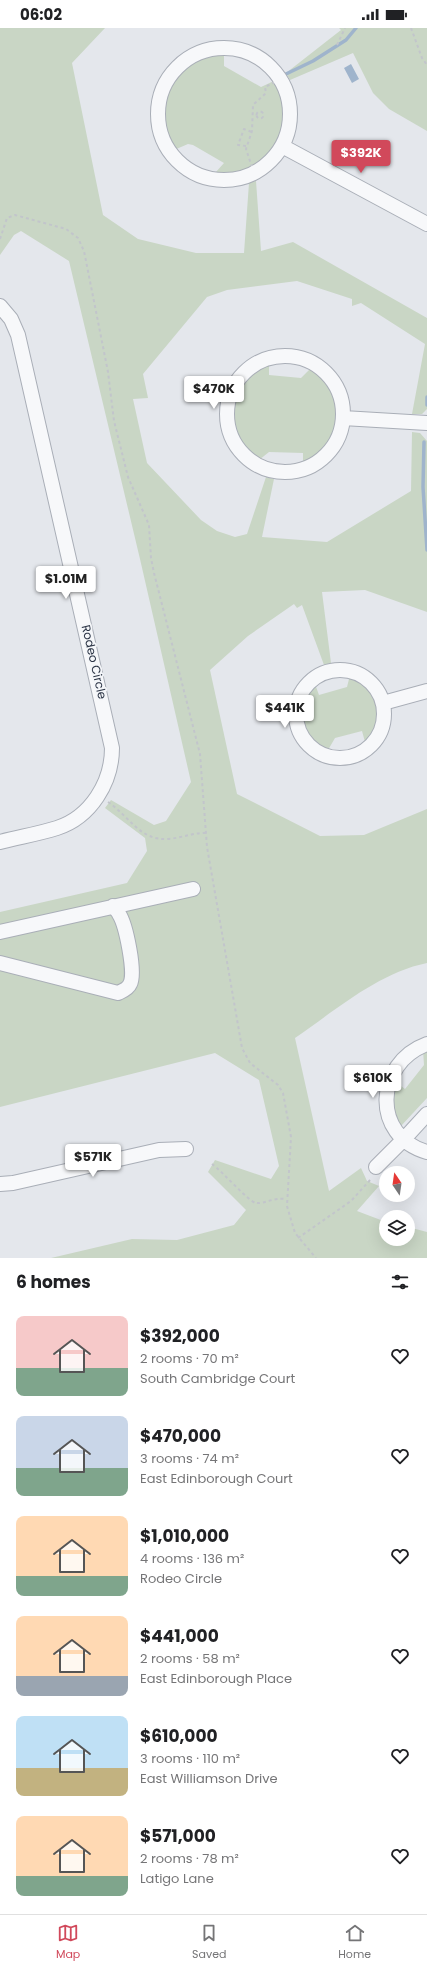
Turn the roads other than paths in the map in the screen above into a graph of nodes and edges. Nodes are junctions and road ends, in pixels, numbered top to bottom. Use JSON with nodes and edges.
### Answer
{"nodes":[{"id":1,"x":282,"y":146,"type":"junction"},
{"id":2,"x":427,"y":224,"type":"edge"},
{"id":3,"x":0,"y":306,"type":"edge"},
{"id":4,"x":343,"y":418,"type":"junction"},
{"id":5,"x":427,"y":424,"type":"edge"},
{"id":6,"x":427,"y":691,"type":"edge"},
{"id":7,"x":383,"y":703,"type":"junction"},
{"id":8,"x":0,"y":842,"type":"edge"},
{"id":9,"x":193,"y":889,"type":"dead end"},
{"id":10,"x":113,"y":906,"type":"junction"},
{"id":11,"x":0,"y":932,"type":"edge"},
{"id":12,"x":0,"y":963,"type":"edge"},
{"id":13,"x":427,"y":1044,"type":"edge"},
{"id":14,"x":427,"y":1114,"type":"edge"},
{"id":15,"x":404,"y":1139,"type":"junction"},
{"id":16,"x":186,"y":1149,"type":"dead end"},
{"id":17,"x":427,"y":1152,"type":"edge"},
{"id":18,"x":376,"y":1167,"type":"road end"},
{"id":19,"x":0,"y":1184,"type":"edge"}],
"edges":[{"from":1,"to":1,"type":"street"},
{"from":1,"to":2,"type":"street"},
{"from":3,"to":8,"type":"street","name":"Rodeo Circle"},
{"from":4,"to":4,"type":"street"},
{"from":4,"to":5,"type":"street"},
{"from":6,"to":7,"type":"street"},
{"from":7,"to":7,"type":"street"},
{"from":9,"to":10,"type":"street"},
{"from":10,"to":11,"type":"street"},
{"from":10,"to":12,"type":"street"},
{"from":13,"to":15,"type":"street"},
{"from":14,"to":15,"type":"street"},
{"from":15,"to":17,"type":"street"},
{"from":15,"to":18,"type":"street"},
{"from":16,"to":19,"type":"street"}]}
